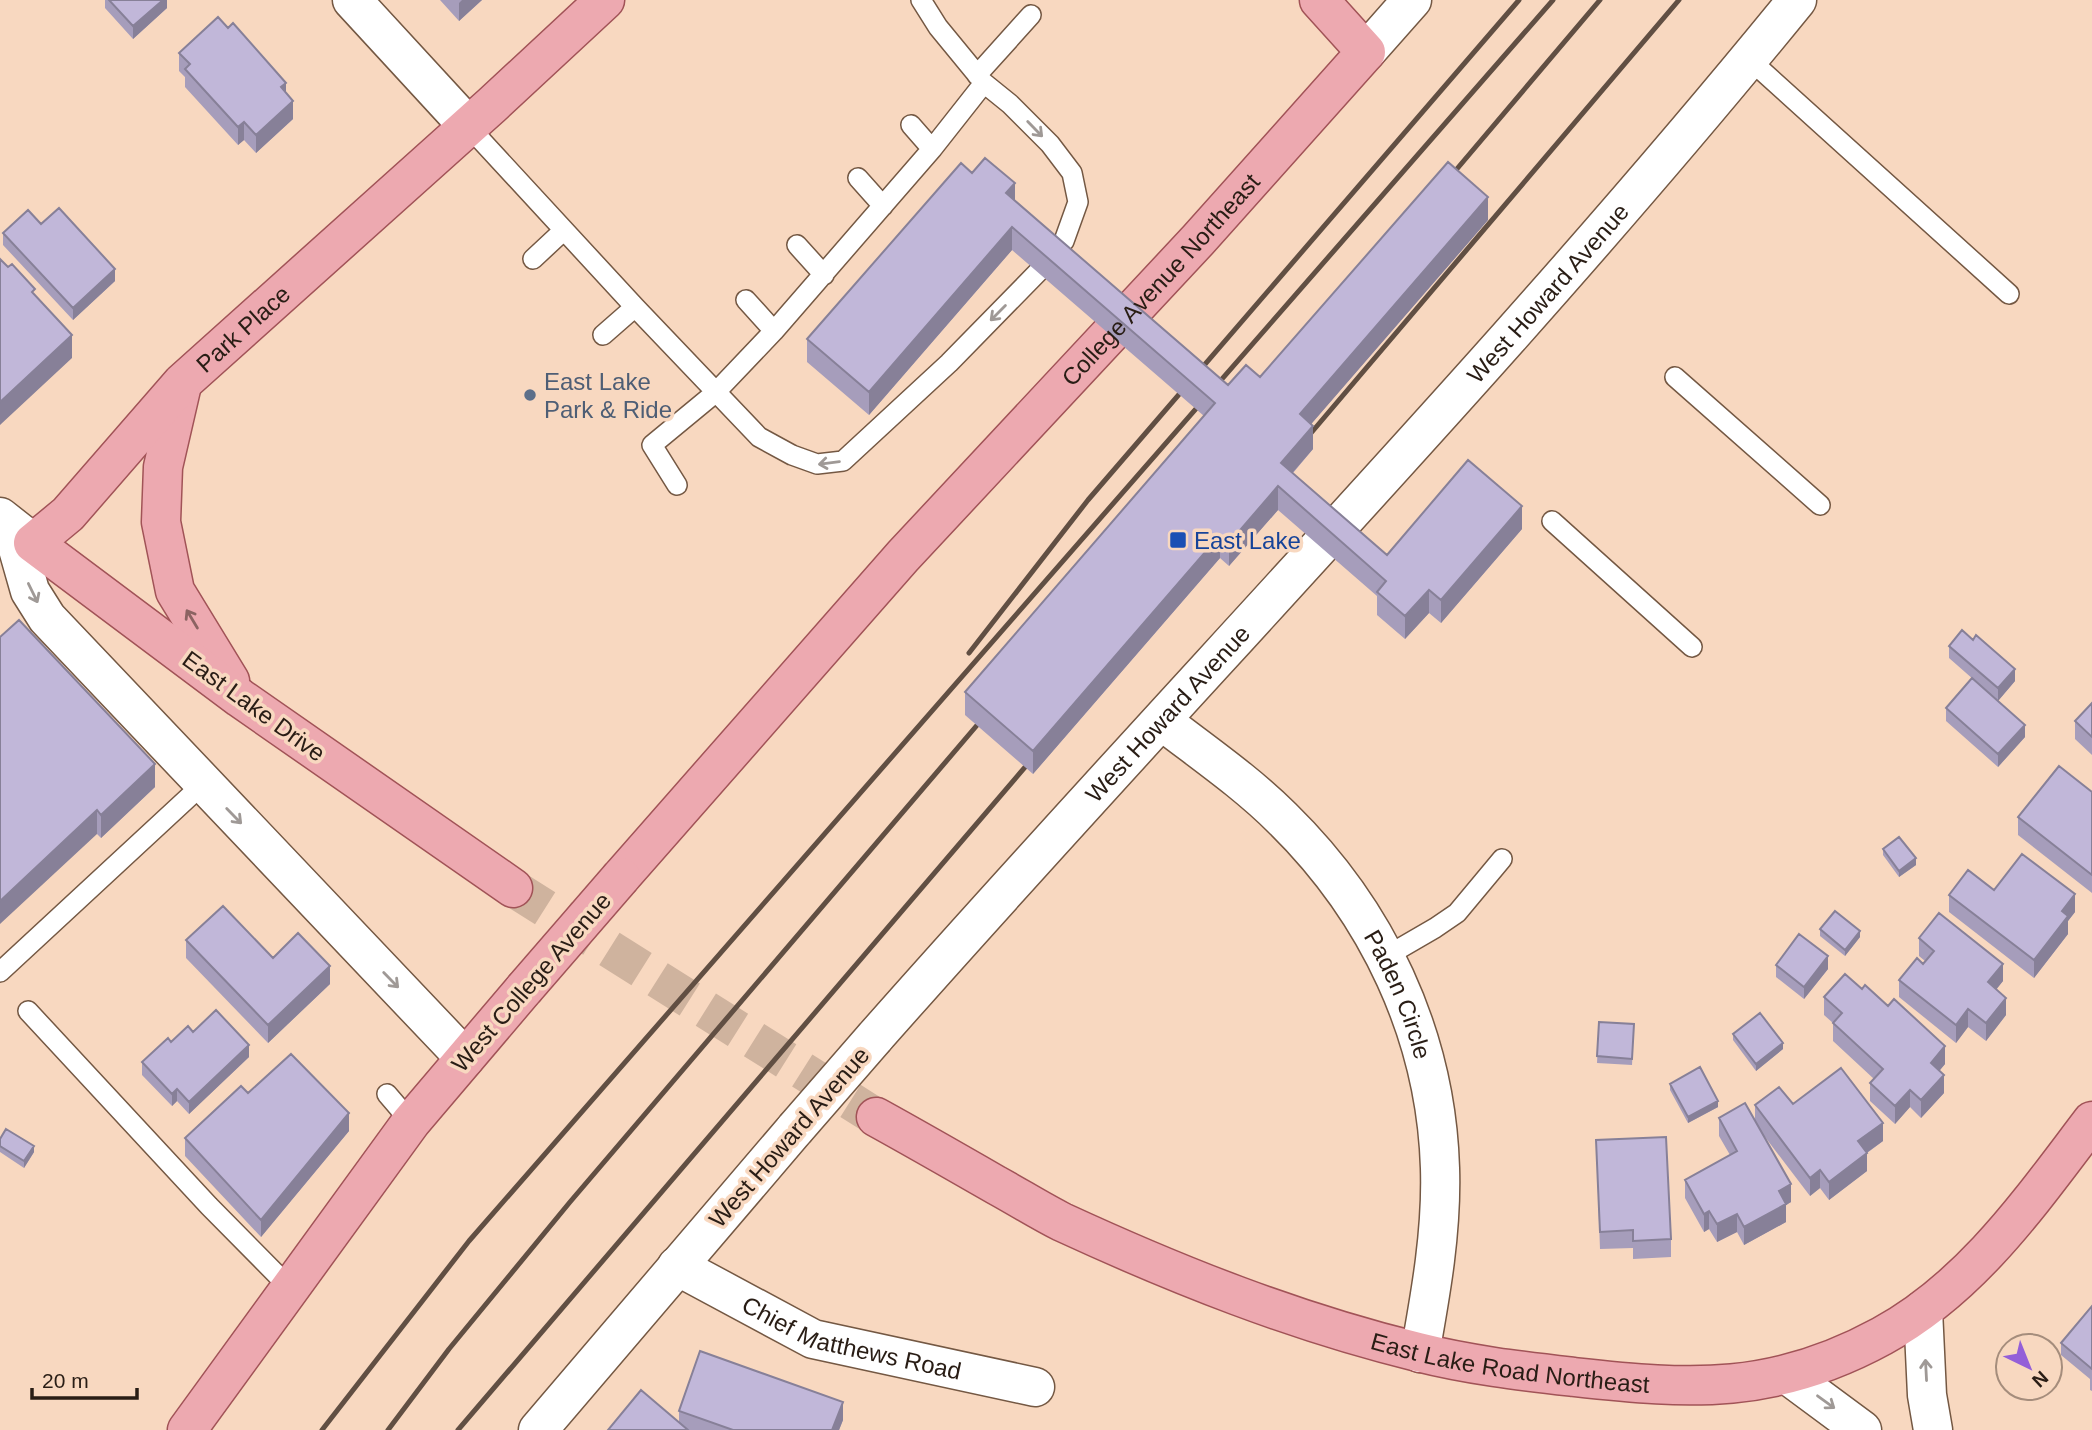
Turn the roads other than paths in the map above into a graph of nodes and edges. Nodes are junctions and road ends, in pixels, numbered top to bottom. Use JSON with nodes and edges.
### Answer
{"nodes":[{"id":1,"x":352,"y":0,"type":"edge"},
{"id":2,"x":605,"y":0,"type":"edge"},
{"id":3,"x":921,"y":0,"type":"edge"},
{"id":4,"x":1319,"y":0,"type":"edge"},
{"id":5,"x":1412,"y":0,"type":"edge"},
{"id":6,"x":1797,"y":0,"type":"edge"},
{"id":7,"x":1031,"y":15,"type":"dead end"},
{"id":8,"x":1366,"y":52,"type":"junction"},
{"id":9,"x":1749,"y":59,"type":"junction"},
{"id":10,"x":981,"y":79,"type":"junction"},
{"id":11,"x":911,"y":125,"type":"dead end"},
{"id":12,"x":468,"y":126,"type":"junction"},
{"id":13,"x":933,"y":149,"type":"junction"},
{"id":14,"x":858,"y":178,"type":"dead end"},
{"id":15,"x":883,"y":206,"type":"junction"},
{"id":16,"x":564,"y":231,"type":"junction"},
{"id":17,"x":797,"y":245,"type":"dead end"},
{"id":18,"x":533,"y":259,"type":"dead end"},
{"id":19,"x":824,"y":275,"type":"junction"},
{"id":20,"x":2009,"y":294,"type":"dead end"},
{"id":21,"x":746,"y":300,"type":"dead end"},
{"id":22,"x":635,"y":307,"type":"junction"},
{"id":23,"x":774,"y":331,"type":"junction"},
{"id":24,"x":603,"y":335,"type":"dead end"},
{"id":25,"x":1675,"y":377,"type":"dead end"},
{"id":26,"x":182,"y":383,"type":"junction"},
{"id":27,"x":715,"y":393,"type":"junction"},
{"id":28,"x":677,"y":485,"type":"dead end"},
{"id":29,"x":1820,"y":505,"type":"dead end"},
{"id":30,"x":1552,"y":521,"type":"dead end"},
{"id":31,"x":11,"y":534,"type":"edge"},
{"id":32,"x":903,"y":556,"type":"joint"},
{"id":33,"x":1692,"y":647,"type":"dead end"},
{"id":34,"x":240,"y":698,"type":"junction"},
{"id":35,"x":1162,"y":721,"type":"junction"},
{"id":36,"x":203,"y":784,"type":"junction"},
{"id":37,"x":1502,"y":859,"type":"dead end"},
{"id":38,"x":513,"y":888,"type":"tunnel mouth"},
{"id":39,"x":1385,"y":957,"type":"junction"},
{"id":40,"x":0,"y":972,"type":"edge"},
{"id":41,"x":28,"y":1011,"type":"dead end"},
{"id":42,"x":465,"y":1058,"type":"junction"},
{"id":43,"x":876,"y":1117,"type":"tunnel mouth"},
{"id":44,"x":2092,"y":1121,"type":"edge"},
{"id":45,"x":677,"y":1266,"type":"junction"},
{"id":46,"x":290,"y":1288,"type":"junction"},
{"id":47,"x":1923,"y":1310,"type":"junction"},
{"id":48,"x":1420,"y":1353,"type":"junction"},
{"id":49,"x":1789,"y":1376,"type":"junction"},
{"id":50,"x":1035,"y":1387,"type":"dead end"},
{"id":51,"x":187,"y":1430,"type":"edge"},
{"id":52,"x":538,"y":1430,"type":"edge"},
{"id":53,"x":1862,"y":1430,"type":"edge"},
{"id":54,"x":1933,"y":1430,"type":"edge"}],
"edges":[{"from":1,"to":12,"type":"main road"},
{"from":2,"to":12,"type":"main road","name":"Park Place"},
{"from":3,"to":10,"type":"lane"},
{"from":4,"to":8,"type":"main road"},
{"from":5,"to":8,"type":"main road","name":"College Avenue Northeast"},
{"from":6,"to":9,"type":"main road","name":"West Howard Avenue"},
{"from":7,"to":10,"type":"lane"},
{"from":8,"to":32,"type":"main road","name":"College Avenue Northeast"},
{"from":9,"to":20,"type":"lane"},
{"from":9,"to":35,"type":"main road","name":"West Howard Avenue"},
{"from":10,"to":13,"type":"lane"},
{"from":10,"to":27,"type":"lane","one_way":true},
{"from":11,"to":13,"type":"lane"},
{"from":12,"to":16,"type":"lane"},
{"from":12,"to":26,"type":"main road","name":"Park Place"},
{"from":13,"to":15,"type":"lane"},
{"from":14,"to":15,"type":"lane"},
{"from":15,"to":19,"type":"lane"},
{"from":16,"to":18,"type":"lane"},
{"from":16,"to":22,"type":"lane"},
{"from":17,"to":19,"type":"lane"},
{"from":19,"to":23,"type":"lane"},
{"from":21,"to":23,"type":"lane"},
{"from":22,"to":24,"type":"lane"},
{"from":22,"to":27,"type":"lane"},
{"from":23,"to":27,"type":"lane"},
{"from":25,"to":29,"type":"lane"},
{"from":26,"to":31,"type":"main road","name":"Park Place"},
{"from":34,"to":26,"type":"main road","one_way":true},
{"from":27,"to":28,"type":"lane"},
{"from":30,"to":33,"type":"lane"},
{"from":31,"to":34,"type":"main road","name":"East Lake Drive"},
{"from":31,"to":36,"type":"main road","one_way":true},
{"from":32,"to":42,"type":"main road","name":"West College Avenue","bridge":true},
{"from":34,"to":38,"type":"main road","name":"East Lake Drive"},
{"from":35,"to":39,"type":"main road","name":"Paden Circle"},
{"from":35,"to":45,"type":"main road","name":"West Howard Avenue","bridge":true},
{"from":36,"to":40,"type":"lane"},
{"from":36,"to":42,"type":"main road","one_way":true},
{"from":37,"to":39,"type":"lane"},
{"from":39,"to":48,"type":"main road","name":"Paden Circle"},
{"from":41,"to":46,"type":"lane"},
{"from":42,"to":46,"type":"main road","name":"West College Avenue"},
{"from":43,"to":48,"type":"main road","name":"East Lake Road Northeast"},
{"from":44,"to":47,"type":"main road","name":"East Lake Road Northeast"},
{"from":45,"to":50,"type":"main road","name":"Chief Matthews Road"},
{"from":45,"to":52,"type":"main road","name":"West Howard Avenue"},
{"from":46,"to":51,"type":"main road","name":"West College Avenue"},
{"from":47,"to":49,"type":"main road","name":"East Lake Road Northeast"},
{"from":54,"to":47,"type":"main road","one_way":true},
{"from":48,"to":49,"type":"main road","name":"East Lake Road Northeast"},
{"from":49,"to":53,"type":"main road","one_way":true}]}
